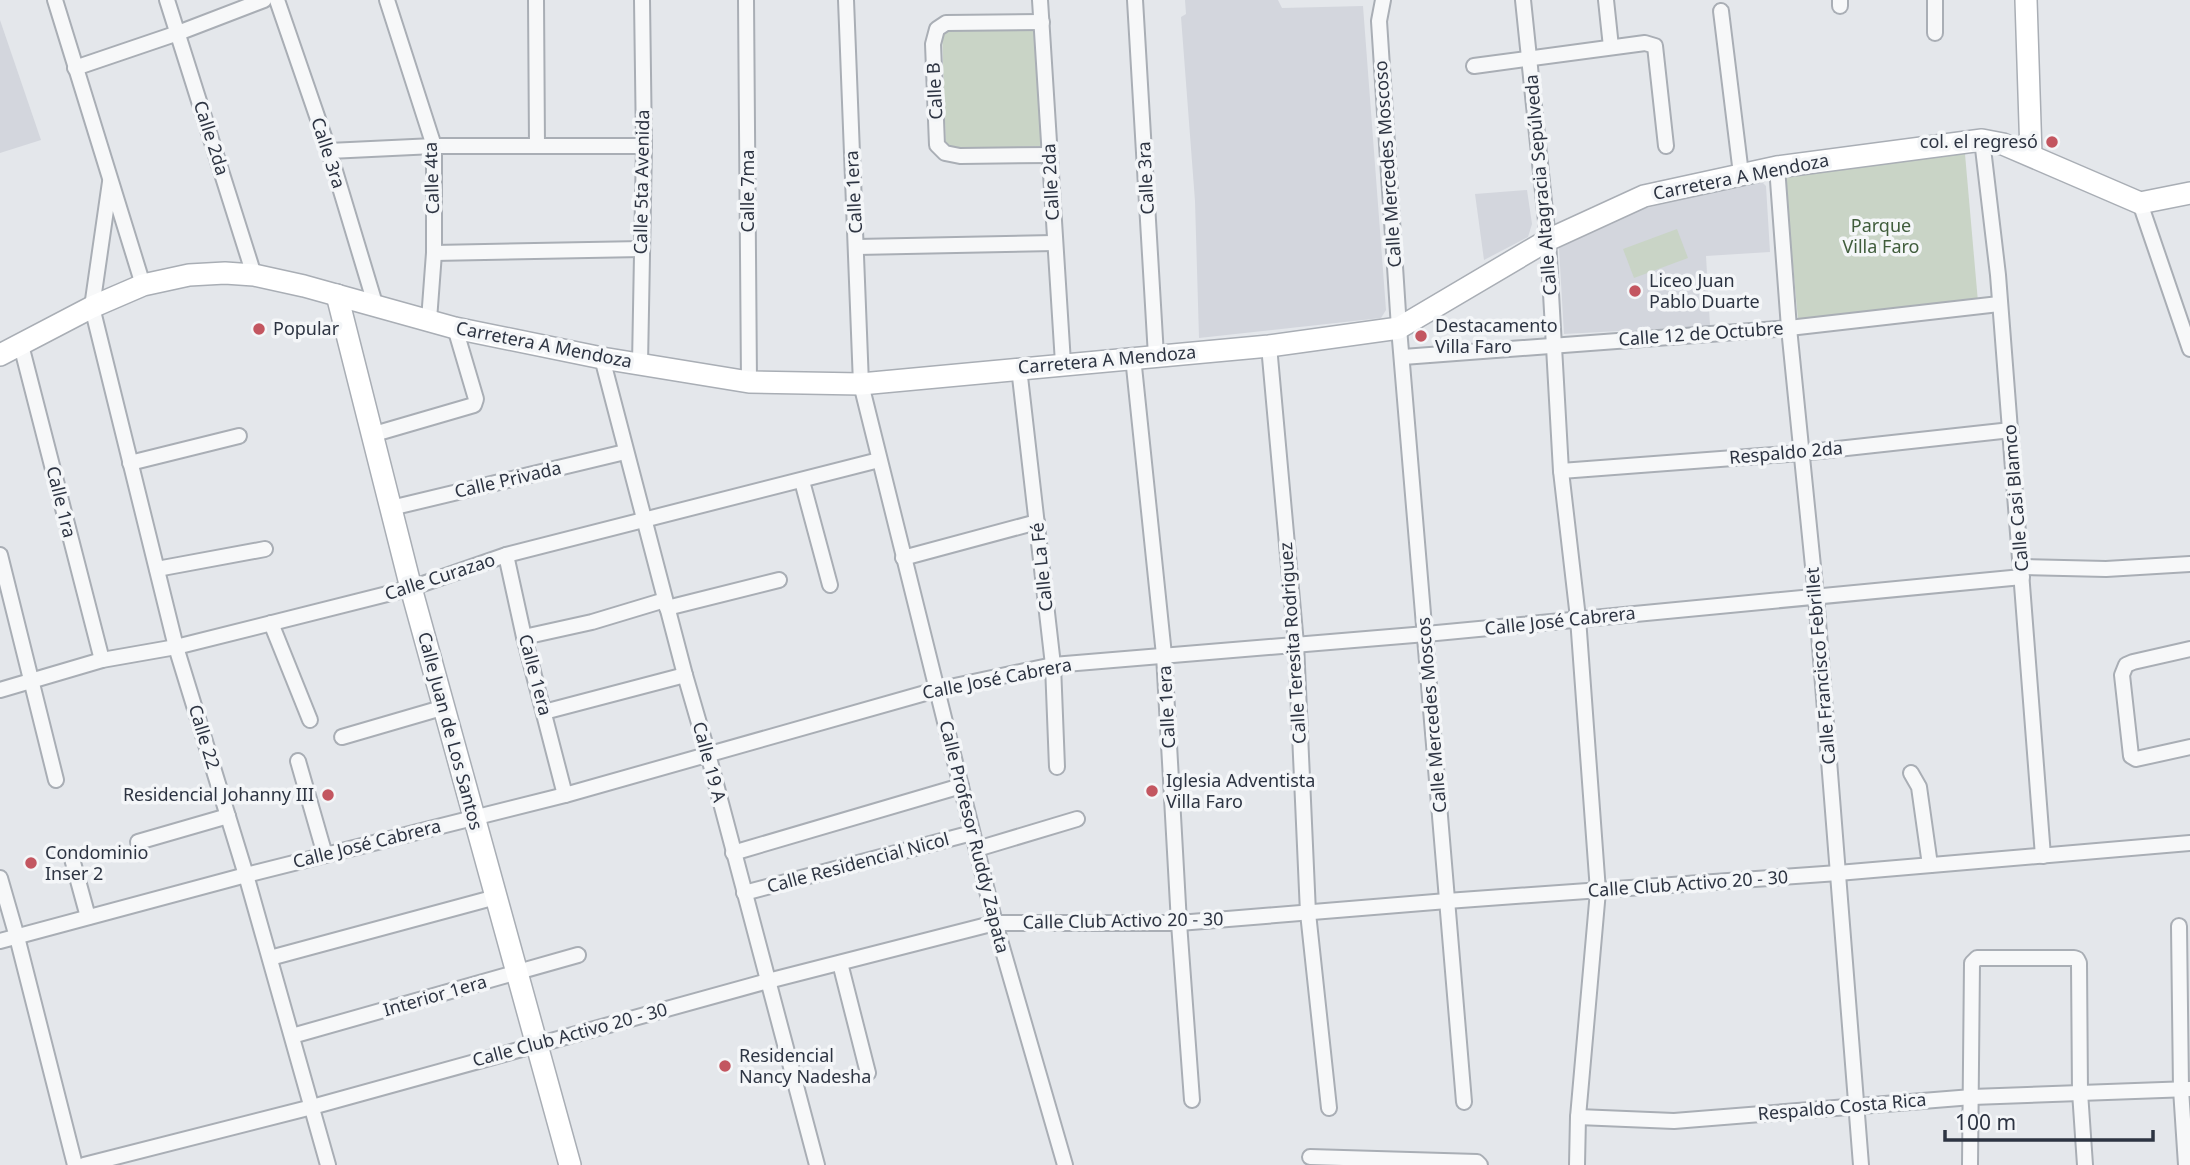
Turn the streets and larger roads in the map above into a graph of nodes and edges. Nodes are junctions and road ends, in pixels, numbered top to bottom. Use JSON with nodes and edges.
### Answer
{"nodes":[{"id":1,"x":55,"y":0,"type":"edge"},
{"id":2,"x":167,"y":0,"type":"edge"},
{"id":3,"x":264,"y":0,"type":"edge"},
{"id":4,"x":277,"y":0,"type":"edge"},
{"id":5,"x":387,"y":0,"type":"edge"},
{"id":6,"x":536,"y":0,"type":"edge"},
{"id":7,"x":642,"y":0,"type":"edge"},
{"id":8,"x":746,"y":0,"type":"edge"},
{"id":9,"x":846,"y":0,"type":"edge"},
{"id":10,"x":1040,"y":0,"type":"edge"},
{"id":11,"x":1135,"y":0,"type":"edge"},
{"id":12,"x":1383,"y":0,"type":"edge"},
{"id":13,"x":1523,"y":0,"type":"edge"},
{"id":14,"x":1606,"y":0,"type":"edge"},
{"id":15,"x":1935,"y":0,"type":"edge"},
{"id":16,"x":2026,"y":0,"type":"edge"},
{"id":17,"x":1721,"y":11,"type":"dead end"},
{"id":18,"x":1042,"y":22,"type":"junction"},
{"id":19,"x":178,"y":33,"type":"junction"},
{"id":20,"x":1935,"y":33,"type":"dead end"},
{"id":21,"x":1611,"y":47,"type":"junction"},
{"id":22,"x":1530,"y":59,"type":"junction"},
{"id":23,"x":1474,"y":66,"type":"dead end"},
{"id":24,"x":75,"y":68,"type":"junction"},
{"id":25,"x":1982,"y":141,"type":"junction"},
{"id":26,"x":537,"y":145,"type":"junction"},
{"id":27,"x":435,"y":146,"type":"junction"},
{"id":28,"x":644,"y":146,"type":"junction"},
{"id":29,"x":1666,"y":146,"type":"dead end"},
{"id":30,"x":329,"y":151,"type":"junction"},
{"id":31,"x":1049,"y":155,"type":"junction"},
{"id":32,"x":2031,"y":155,"type":"junction"},
{"id":33,"x":1777,"y":167,"type":"junction"},
{"id":34,"x":1741,"y":174,"type":"junction"},
{"id":35,"x":110,"y":182,"type":"junction"},
{"id":36,"x":2190,"y":193,"type":"edge"},
{"id":37,"x":2140,"y":203,"type":"junction"},
{"id":38,"x":1548,"y":240,"type":"junction"},
{"id":39,"x":1054,"y":243,"type":"junction"},
{"id":40,"x":857,"y":247,"type":"junction"},
{"id":41,"x":642,"y":249,"type":"junction"},
{"id":42,"x":434,"y":253,"type":"junction"},
{"id":43,"x":254,"y":275,"type":"junction"},
{"id":44,"x":142,"y":285,"type":"junction"},
{"id":45,"x":337,"y":295,"type":"junction"},
{"id":46,"x":1999,"y":304,"type":"junction"},
{"id":47,"x":92,"y":307,"type":"junction"},
{"id":48,"x":376,"y":307,"type":"junction"},
{"id":49,"x":429,"y":320,"type":"junction"},
{"id":50,"x":455,"y":328,"type":"junction"},
{"id":51,"x":1399,"y":328,"type":"junction"},
{"id":52,"x":1789,"y":328,"type":"junction"},
{"id":53,"x":21,"y":345,"type":"junction"},
{"id":54,"x":1269,"y":346,"type":"junction"},
{"id":55,"x":1553,"y":346,"type":"junction"},
{"id":56,"x":2190,"y":349,"type":"edge"},
{"id":57,"x":0,"y":355,"type":"edge"},
{"id":58,"x":1156,"y":356,"type":"junction"},
{"id":59,"x":1133,"y":357,"type":"junction"},
{"id":60,"x":1403,"y":357,"type":"junction"},
{"id":61,"x":602,"y":358,"type":"junction"},
{"id":62,"x":1063,"y":363,"type":"junction"},
{"id":63,"x":640,"y":364,"type":"junction"},
{"id":64,"x":1019,"y":368,"type":"junction"},
{"id":65,"x":749,"y":382,"type":"junction"},
{"id":66,"x":861,"y":384,"type":"junction"},
{"id":67,"x":2011,"y":430,"type":"junction"},
{"id":68,"x":371,"y":435,"type":"junction"},
{"id":69,"x":239,"y":436,"type":"dead end"},
{"id":70,"x":625,"y":452,"type":"junction"},
{"id":71,"x":1801,"y":453,"type":"junction"},
{"id":72,"x":879,"y":460,"type":"junction"},
{"id":73,"x":130,"y":463,"type":"junction"},
{"id":74,"x":1561,"y":471,"type":"junction"},
{"id":75,"x":802,"y":481,"type":"junction"},
{"id":76,"x":391,"y":508,"type":"junction"},
{"id":77,"x":646,"y":521,"type":"junction"},
{"id":78,"x":1037,"y":522,"type":"junction"},
{"id":79,"x":265,"y":549,"type":"dead end"},
{"id":80,"x":0,"y":555,"type":"edge"},
{"id":81,"x":506,"y":555,"type":"junction"},
{"id":82,"x":903,"y":558,"type":"junction"},
{"id":83,"x":2190,"y":564,"type":"edge"},
{"id":84,"x":157,"y":569,"type":"junction"},
{"id":85,"x":2022,"y":572,"type":"junction"},
{"id":86,"x":779,"y":580,"type":"dead end"},
{"id":87,"x":830,"y":585,"type":"dead end"},
{"id":88,"x":411,"y":588,"type":"junction"},
{"id":89,"x":1816,"y":596,"type":"junction"},
{"id":90,"x":666,"y":604,"type":"junction"},
{"id":91,"x":1578,"y":618,"type":"junction"},
{"id":92,"x":271,"y":623,"type":"junction"},
{"id":93,"x":1426,"y":634,"type":"junction"},
{"id":94,"x":524,"y":637,"type":"junction"},
{"id":95,"x":1296,"y":644,"type":"junction"},
{"id":96,"x":176,"y":647,"type":"junction"},
{"id":97,"x":2190,"y":649,"type":"edge"},
{"id":98,"x":1164,"y":655,"type":"junction"},
{"id":99,"x":102,"y":660,"type":"junction"},
{"id":100,"x":1053,"y":665,"type":"junction"},
{"id":101,"x":685,"y":676,"type":"junction"},
{"id":102,"x":32,"y":679,"type":"junction"},
{"id":103,"x":0,"y":690,"type":"edge"},
{"id":104,"x":936,"y":690,"type":"junction"},
{"id":105,"x":445,"y":707,"type":"junction"},
{"id":106,"x":544,"y":712,"type":"junction"},
{"id":107,"x":310,"y":720,"type":"dead end"},
{"id":108,"x":342,"y":737,"type":"dead end"},
{"id":109,"x":2190,"y":747,"type":"edge"},
{"id":110,"x":708,"y":754,"type":"junction"},
{"id":111,"x":298,"y":761,"type":"dead end"},
{"id":112,"x":1057,"y":767,"type":"dead end"},
{"id":113,"x":1911,"y":773,"type":"dead end"},
{"id":114,"x":56,"y":780,"type":"dead end"},
{"id":115,"x":961,"y":786,"type":"junction"},
{"id":116,"x":565,"y":795,"type":"junction"},
{"id":117,"x":228,"y":816,"type":"junction"},
{"id":118,"x":473,"y":818,"type":"junction"},
{"id":119,"x":1077,"y":819,"type":"dead end"},
{"id":120,"x":972,"y":833,"type":"junction"},
{"id":121,"x":138,"y":842,"type":"dead end"},
{"id":122,"x":2190,"y":843,"type":"edge"},
{"id":123,"x":976,"y":849,"type":"junction"},
{"id":124,"x":733,"y":853,"type":"junction"},
{"id":125,"x":71,"y":855,"type":"dead end"},
{"id":126,"x":325,"y":855,"type":"junction"},
{"id":127,"x":2043,"y":856,"type":"junction"},
{"id":128,"x":1930,"y":865,"type":"junction"},
{"id":129,"x":1838,"y":873,"type":"junction"},
{"id":130,"x":246,"y":874,"type":"junction"},
{"id":131,"x":0,"y":878,"type":"edge"},
{"id":132,"x":1598,"y":891,"type":"junction"},
{"id":133,"x":744,"y":893,"type":"junction"},
{"id":134,"x":496,"y":897,"type":"junction"},
{"id":135,"x":1447,"y":901,"type":"junction"},
{"id":136,"x":1308,"y":914,"type":"junction"},
{"id":137,"x":88,"y":917,"type":"junction"},
{"id":138,"x":995,"y":923,"type":"junction"},
{"id":139,"x":1179,"y":923,"type":"junction"},
{"id":140,"x":2179,"y":926,"type":"dead end"},
{"id":141,"x":17,"y":937,"type":"junction"},
{"id":142,"x":0,"y":941,"type":"edge"},
{"id":143,"x":578,"y":954,"type":"dead end"},
{"id":144,"x":270,"y":958,"type":"junction"},
{"id":145,"x":840,"y":963,"type":"junction"},
{"id":146,"x":518,"y":972,"type":"junction"},
{"id":147,"x":768,"y":981,"type":"junction"},
{"id":148,"x":292,"y":1036,"type":"junction"},
{"id":149,"x":538,"y":1044,"type":"junction"},
{"id":150,"x":868,"y":1073,"type":"dead end"},
{"id":151,"x":2186,"y":1089,"type":"edge"},
{"id":152,"x":2080,"y":1092,"type":"junction"},
{"id":153,"x":1972,"y":1097,"type":"junction"},
{"id":154,"x":1192,"y":1100,"type":"dead end"},
{"id":155,"x":1464,"y":1102,"type":"dead end"},
{"id":156,"x":1856,"y":1105,"type":"junction"},
{"id":157,"x":312,"y":1107,"type":"junction"},
{"id":158,"x":1329,"y":1108,"type":"dead end"},
{"id":159,"x":1578,"y":1117,"type":"junction"},
{"id":160,"x":1310,"y":1157,"type":"dead end"},
{"id":161,"x":75,"y":1165,"type":"edge"},
{"id":162,"x":84,"y":1165,"type":"edge"},
{"id":163,"x":328,"y":1165,"type":"edge"},
{"id":164,"x":570,"y":1165,"type":"edge"},
{"id":165,"x":817,"y":1165,"type":"edge"},
{"id":166,"x":1065,"y":1165,"type":"edge"},
{"id":167,"x":1480,"y":1165,"type":"edge"},
{"id":168,"x":1577,"y":1165,"type":"edge"},
{"id":169,"x":1861,"y":1165,"type":"edge"},
{"id":170,"x":1970,"y":1165,"type":"edge"},
{"id":171,"x":2085,"y":1165,"type":"edge"},
{"id":172,"x":2186,"y":1165,"type":"edge"}],
"edges":[{"from":1,"to":24,"type":"street"},
{"from":2,"to":19,"type":"street","name":"Calle 2da"},
{"from":3,"to":19,"type":"street"},
{"from":4,"to":30,"type":"street","name":"Calle 3ra"},
{"from":5,"to":27,"type":"street","name":"Calle 4ta"},
{"from":6,"to":26,"type":"street"},
{"from":7,"to":28,"type":"street","name":"Calle 5ta Avenida"},
{"from":8,"to":65,"type":"street","name":"Calle 7ma"},
{"from":9,"to":40,"type":"street","name":"Calle 1era"},
{"from":10,"to":18,"type":"street","name":"Calle 2da"},
{"from":11,"to":58,"type":"street","name":"Calle 3ra"},
{"from":12,"to":51,"type":"street","name":"Calle Mercedes Moscoso"},
{"from":13,"to":22,"type":"street","name":"Calle Altagracia Sepúlveda"},
{"from":14,"to":21,"type":"street"},
{"from":15,"to":20,"type":"street"},
{"from":16,"to":32,"type":"street"},
{"from":17,"to":34,"type":"street"},
{"from":18,"to":31,"type":"street","name":"Calle 2da"},
{"from":18,"to":31,"type":"street","name":"Calle B"},
{"from":19,"to":24,"type":"street"},
{"from":19,"to":43,"type":"street","name":"Calle 2da"},
{"from":21,"to":22,"type":"street"},
{"from":21,"to":29,"type":"street"},
{"from":22,"to":23,"type":"street"},
{"from":22,"to":38,"type":"street","name":"Calle Altagracia Sepúlveda"},
{"from":24,"to":35,"type":"street"},
{"from":25,"to":32,"type":"street","name":"Carretera A Mendoza"},
{"from":25,"to":33,"type":"street","name":"Carretera A Mendoza"},
{"from":25,"to":46,"type":"street","name":"Calle Casi Blamco"},
{"from":26,"to":27,"type":"street"},
{"from":26,"to":28,"type":"street"},
{"from":27,"to":30,"type":"street"},
{"from":27,"to":42,"type":"street","name":"Calle 4ta"},
{"from":28,"to":41,"type":"street","name":"Calle 5ta Avenida"},
{"from":30,"to":48,"type":"street","name":"Calle 3ra"},
{"from":31,"to":39,"type":"street","name":"Calle 2da"},
{"from":32,"to":37,"type":"street","name":"Carretera A Mendoza"},
{"from":33,"to":34,"type":"street","name":"Carretera A Mendoza"},
{"from":33,"to":52,"type":"street","name":"Calle Francisco Febrillet"},
{"from":34,"to":38,"type":"street","name":"Carretera A Mendoza"},
{"from":35,"to":44,"type":"street"},
{"from":35,"to":47,"type":"street"},
{"from":36,"to":37,"type":"street"},
{"from":37,"to":56,"type":"street"},
{"from":38,"to":51,"type":"street","name":"Carretera A Mendoza"},
{"from":38,"to":55,"type":"street","name":"Calle Altagracia Sepúlveda"},
{"from":39,"to":40,"type":"street"},
{"from":39,"to":62,"type":"street","name":"Calle 2da"},
{"from":40,"to":66,"type":"street","name":"Calle 1era"},
{"from":41,"to":42,"type":"street"},
{"from":41,"to":63,"type":"street","name":"Calle 5ta Avenida"},
{"from":42,"to":49,"type":"street","name":"Calle 4ta"},
{"from":43,"to":44,"type":"street","name":"Carretera A Mendoza"},
{"from":43,"to":45,"type":"street","name":"Carretera A Mendoza"},
{"from":44,"to":47,"type":"street","name":"Carretera A Mendoza"},
{"from":45,"to":48,"type":"street","name":"Carretera A Mendoza"},
{"from":45,"to":68,"type":"street","name":"Calle Juan de Los Santos"},
{"from":46,"to":52,"type":"street","name":"Calle 12 de Octubre"},
{"from":46,"to":67,"type":"street","name":"Calle Casi Blamco"},
{"from":47,"to":53,"type":"street","name":"Carretera A Mendoza"},
{"from":47,"to":73,"type":"street","name":"Calle 22"},
{"from":48,"to":49,"type":"street","name":"Carretera A Mendoza"},
{"from":49,"to":50,"type":"street","name":"Carretera A Mendoza"},
{"from":50,"to":61,"type":"street","name":"Carretera A Mendoza"},
{"from":50,"to":68,"type":"street"},
{"from":51,"to":54,"type":"street","name":"Carretera A Mendoza"},
{"from":51,"to":60,"type":"street","name":"Calle Mercedes Moscos"},
{"from":52,"to":55,"type":"street","name":"Calle 12 de Octubre"},
{"from":52,"to":71,"type":"street","name":"Calle Francisco Febrillet"},
{"from":53,"to":57,"type":"street","name":"Carretera A Mendoza"},
{"from":53,"to":99,"type":"street","name":"Calle 1ra"},
{"from":54,"to":58,"type":"street","name":"Carretera A Mendoza"},
{"from":54,"to":95,"type":"street","name":"Calle Teresita Rodriguez"},
{"from":55,"to":60,"type":"street","name":"Calle 12 de Octubre"},
{"from":55,"to":74,"type":"street","name":"Calle Altagracia Sepúlveda"},
{"from":58,"to":59,"type":"street","name":"Carretera A Mendoza"},
{"from":59,"to":62,"type":"street","name":"Carretera A Mendoza"},
{"from":59,"to":98,"type":"street","name":"Calle 1era"},
{"from":60,"to":93,"type":"street","name":"Calle Mercedes Moscos"},
{"from":61,"to":63,"type":"street","name":"Carretera A Mendoza"},
{"from":61,"to":70,"type":"street","name":"Calle 19 A"},
{"from":62,"to":64,"type":"street","name":"Carretera A Mendoza"},
{"from":63,"to":65,"type":"street","name":"Carretera A Mendoza"},
{"from":64,"to":66,"type":"street","name":"Carretera A Mendoza"},
{"from":64,"to":78,"type":"street","name":"Calle La Fé"},
{"from":65,"to":66,"type":"street","name":"Carretera A Mendoza"},
{"from":66,"to":72,"type":"street","name":"Calle Profesor Ruddy Zapata"},
{"from":67,"to":71,"type":"street","name":"Respaldo 2da"},
{"from":67,"to":85,"type":"street","name":"Calle Casi Blamco"},
{"from":68,"to":76,"type":"street","name":"Calle Juan de Los Santos"},
{"from":69,"to":73,"type":"street"},
{"from":70,"to":76,"type":"street","name":"Calle Privada"},
{"from":70,"to":77,"type":"street","name":"Calle 19 A"},
{"from":71,"to":74,"type":"street","name":"Respaldo 2da"},
{"from":71,"to":89,"type":"street","name":"Calle Francisco Febrillet"},
{"from":72,"to":75,"type":"street","name":"Calle Curazao"},
{"from":72,"to":82,"type":"street","name":"Calle Profesor Ruddy Zapata"},
{"from":73,"to":84,"type":"street","name":"Calle 22"},
{"from":74,"to":91,"type":"street","name":"Calle Altagracia Sepúlveda"},
{"from":75,"to":77,"type":"street","name":"Calle Curazao"},
{"from":75,"to":87,"type":"street"},
{"from":76,"to":88,"type":"street","name":"Calle Juan de Los Santos"},
{"from":77,"to":81,"type":"street","name":"Calle Curazao"},
{"from":77,"to":90,"type":"street","name":"Calle 19 A"},
{"from":78,"to":82,"type":"street"},
{"from":78,"to":100,"type":"street","name":"Calle La Fé"},
{"from":79,"to":84,"type":"street"},
{"from":80,"to":102,"type":"street"},
{"from":81,"to":88,"type":"street","name":"Calle Curazao"},
{"from":81,"to":94,"type":"street","name":"Calle 1era"},
{"from":82,"to":104,"type":"street","name":"Calle Profesor Ruddy Zapata"},
{"from":83,"to":85,"type":"street","name":"Calle José Cabrera"},
{"from":84,"to":96,"type":"street","name":"Calle 22"},
{"from":85,"to":89,"type":"street","name":"Calle José Cabrera"},
{"from":85,"to":127,"type":"street","name":"Calle Casi Blamco"},
{"from":86,"to":90,"type":"street"},
{"from":88,"to":92,"type":"street","name":"Calle Curazao"},
{"from":88,"to":105,"type":"street","name":"Calle Juan de Los Santos"},
{"from":89,"to":91,"type":"street","name":"Calle José Cabrera"},
{"from":89,"to":129,"type":"street","name":"Calle Francisco Febrillet"},
{"from":90,"to":94,"type":"street"},
{"from":90,"to":101,"type":"street","name":"Calle 19 A"},
{"from":91,"to":93,"type":"street","name":"Calle José Cabrera"},
{"from":91,"to":132,"type":"street","name":"Calle Altagracia Sepúlveda"},
{"from":92,"to":96,"type":"street","name":"Calle Curazao"},
{"from":92,"to":107,"type":"street"},
{"from":93,"to":95,"type":"street","name":"Calle José Cabrera"},
{"from":93,"to":135,"type":"street","name":"Calle Mercedes Moscos"},
{"from":94,"to":106,"type":"street","name":"Calle 1era"},
{"from":95,"to":98,"type":"street","name":"Calle José Cabrera"},
{"from":95,"to":136,"type":"street","name":"Calle Teresita Rodriguez"},
{"from":96,"to":99,"type":"street","name":"Calle Curazao"},
{"from":96,"to":117,"type":"street","name":"Calle 22"},
{"from":97,"to":109,"type":"street"},
{"from":98,"to":100,"type":"street","name":"Calle José Cabrera"},
{"from":98,"to":139,"type":"street","name":"Calle 1era"},
{"from":99,"to":102,"type":"street","name":"Calle Curazao"},
{"from":100,"to":104,"type":"street","name":"Calle José Cabrera"},
{"from":100,"to":112,"type":"street","name":"Calle La Fé"},
{"from":101,"to":106,"type":"street"},
{"from":101,"to":110,"type":"street","name":"Calle 19 A"},
{"from":102,"to":103,"type":"street","name":"Calle Curazao"},
{"from":102,"to":114,"type":"street"},
{"from":104,"to":110,"type":"street","name":"Calle José Cabrera"},
{"from":104,"to":115,"type":"street","name":"Calle Profesor Ruddy Zapata"},
{"from":105,"to":108,"type":"street"},
{"from":105,"to":118,"type":"street","name":"Calle Juan de Los Santos"},
{"from":106,"to":116,"type":"street","name":"Calle 1era"},
{"from":110,"to":116,"type":"street","name":"Calle José Cabrera"},
{"from":110,"to":124,"type":"street","name":"Calle 19 A"},
{"from":111,"to":126,"type":"street"},
{"from":113,"to":128,"type":"street"},
{"from":115,"to":120,"type":"street","name":"Calle Profesor Ruddy Zapata"},
{"from":115,"to":124,"type":"street"},
{"from":116,"to":118,"type":"street","name":"Calle José Cabrera"},
{"from":117,"to":121,"type":"street"},
{"from":117,"to":130,"type":"street","name":"Calle 22"},
{"from":118,"to":126,"type":"street","name":"Calle José Cabrera"},
{"from":118,"to":134,"type":"street","name":"Calle Juan de Los Santos"},
{"from":119,"to":123,"type":"street"},
{"from":120,"to":123,"type":"street","name":"Calle Profesor Ruddy Zapata"},
{"from":120,"to":133,"type":"street","name":"Calle Residencial Nicol"},
{"from":122,"to":127,"type":"street","name":"Calle Club Activo 20 - 30"},
{"from":123,"to":138,"type":"street","name":"Calle Profesor Ruddy Zapata"},
{"from":124,"to":133,"type":"street","name":"Calle 19 A"},
{"from":125,"to":137,"type":"street"},
{"from":126,"to":130,"type":"street","name":"Calle José Cabrera"},
{"from":127,"to":128,"type":"street","name":"Calle Club Activo 20 - 30"},
{"from":128,"to":129,"type":"street","name":"Calle Club Activo 20 - 30"},
{"from":129,"to":132,"type":"street","name":"Calle Club Activo 20 - 30"},
{"from":129,"to":156,"type":"street","name":"Calle Francisco Febrillet"},
{"from":130,"to":137,"type":"street","name":"Calle José Cabrera"},
{"from":130,"to":144,"type":"street","name":"Calle 22"},
{"from":131,"to":141,"type":"street"},
{"from":132,"to":135,"type":"street","name":"Calle Club Activo 20 - 30"},
{"from":132,"to":159,"type":"street","name":"Calle Altagracia Sepúlveda"},
{"from":133,"to":147,"type":"street","name":"Calle 19 A"},
{"from":134,"to":144,"type":"street"},
{"from":134,"to":146,"type":"street","name":"Calle Juan de Los Santos"},
{"from":135,"to":136,"type":"street","name":"Calle Club Activo 20 - 30"},
{"from":135,"to":155,"type":"street","name":"Calle Mercedes Moscos"},
{"from":136,"to":139,"type":"street","name":"Calle Club Activo 20 - 30"},
{"from":136,"to":158,"type":"street","name":"Calle Teresita Rodriguez"},
{"from":137,"to":141,"type":"street","name":"Calle José Cabrera"},
{"from":138,"to":139,"type":"street","name":"Calle Club Activo 20 - 30"},
{"from":138,"to":145,"type":"street","name":"Calle Club Activo 20 - 30"},
{"from":138,"to":166,"type":"street","name":"Calle Profesor Ruddy Zapata"},
{"from":139,"to":154,"type":"street","name":"Calle 1era"},
{"from":140,"to":151,"type":"street"},
{"from":141,"to":142,"type":"street","name":"Calle José Cabrera"},
{"from":141,"to":161,"type":"street"},
{"from":143,"to":146,"type":"street","name":"Interior 1era"},
{"from":144,"to":148,"type":"street","name":"Calle 22"},
{"from":145,"to":147,"type":"street","name":"Calle Club Activo 20 - 30"},
{"from":145,"to":150,"type":"street"},
{"from":146,"to":148,"type":"street","name":"Interior 1era"},
{"from":146,"to":149,"type":"street","name":"Calle Juan de Los Santos"},
{"from":147,"to":149,"type":"street","name":"Calle Club Activo 20 - 30"},
{"from":147,"to":165,"type":"street","name":"Calle 19 A"},
{"from":148,"to":157,"type":"street","name":"Calle 22"},
{"from":149,"to":157,"type":"street","name":"Calle Club Activo 20 - 30"},
{"from":149,"to":164,"type":"street","name":"Calle Juan de Los Santos"},
{"from":151,"to":152,"type":"street","name":"Respaldo Costa Rica"},
{"from":151,"to":172,"type":"street"},
{"from":152,"to":153,"type":"street","name":"Respaldo Costa Rica"},
{"from":152,"to":153,"type":"street"},
{"from":152,"to":171,"type":"street"},
{"from":153,"to":156,"type":"street","name":"Respaldo Costa Rica"},
{"from":153,"to":170,"type":"street"},
{"from":156,"to":159,"type":"street","name":"Respaldo Costa Rica"},
{"from":156,"to":169,"type":"street","name":"Calle Francisco Febrillet"},
{"from":157,"to":162,"type":"street","name":"Calle Club Activo 20 - 30"},
{"from":157,"to":163,"type":"street","name":"Calle 22"},
{"from":159,"to":168,"type":"street","name":"Calle Altagracia Sepúlveda"},
{"from":160,"to":167,"type":"street"}]}
